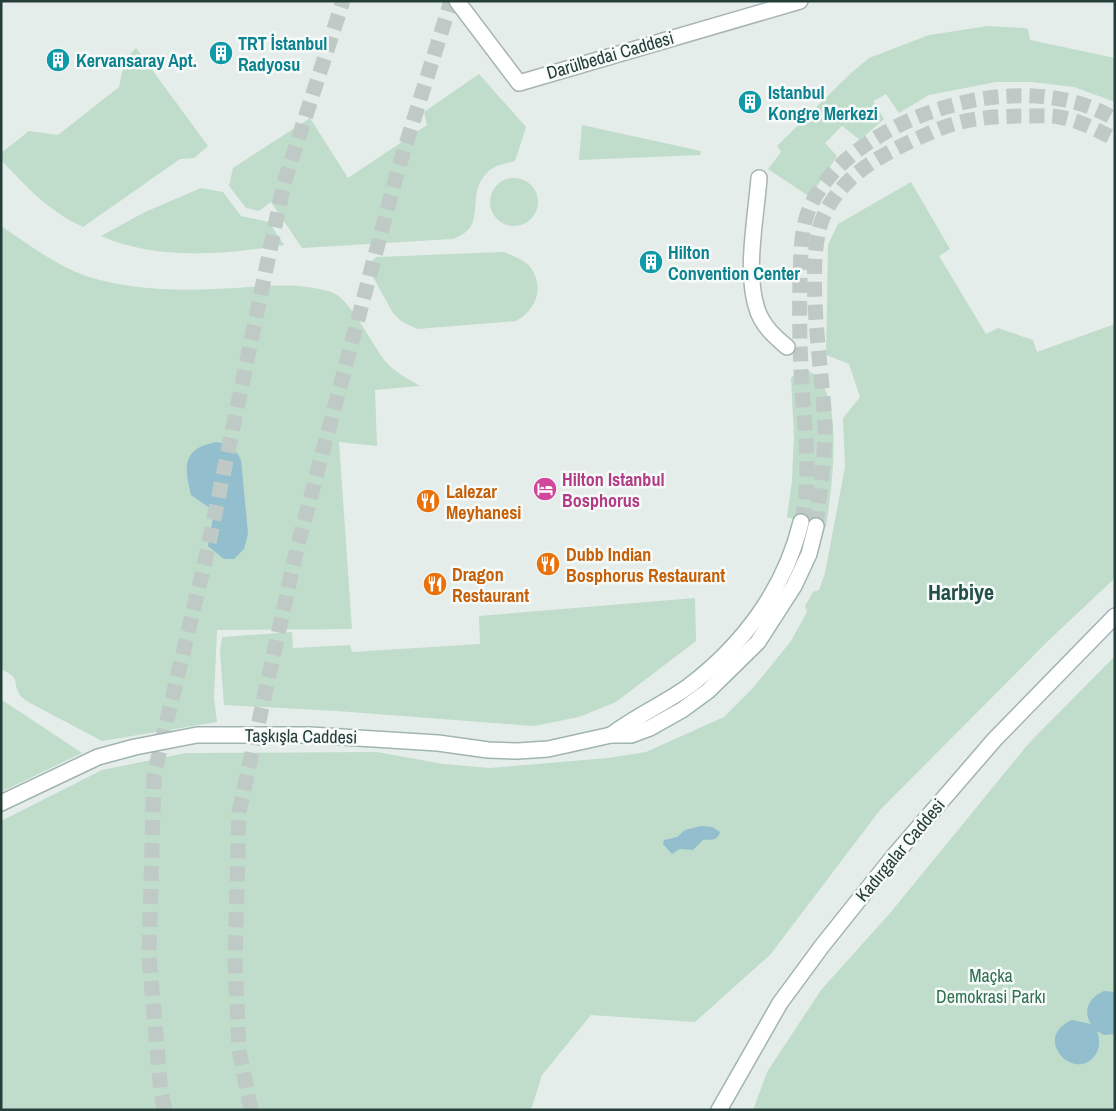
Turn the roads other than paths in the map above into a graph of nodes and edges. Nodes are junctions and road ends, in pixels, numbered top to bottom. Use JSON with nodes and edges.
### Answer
{"nodes":[{"id":1,"x":456,"y":1,"type":"edge"},
{"id":2,"x":800,"y":1,"type":"edge"},
{"id":3,"x":759,"y":178,"type":"dead end"},
{"id":4,"x":787,"y":347,"type":"dead end"},
{"id":5,"x":801,"y":522,"type":"tunnel mouth"},
{"id":6,"x":816,"y":526,"type":"tunnel mouth"},
{"id":7,"x":1115,"y":616,"type":"edge"},
{"id":8,"x":612,"y":735,"type":"junction"},
{"id":9,"x":1,"y":803,"type":"edge"},
{"id":10,"x":719,"y":1110,"type":"edge"}],
"edges":[{"from":1,"to":2,"type":"main road","name":"Darülbedai Caddesi"},
{"from":3,"to":4,"type":"main road"},
{"from":5,"to":8,"type":"main road","name":"Taşkışla Caddesi"},
{"from":6,"to":8,"type":"main road","name":"Taşkışla Caddesi"},
{"from":7,"to":10,"type":"main road","name":"Kadırgalar Caddesi"},
{"from":8,"to":9,"type":"main road","name":"Taşkışla Caddesi"}]}
